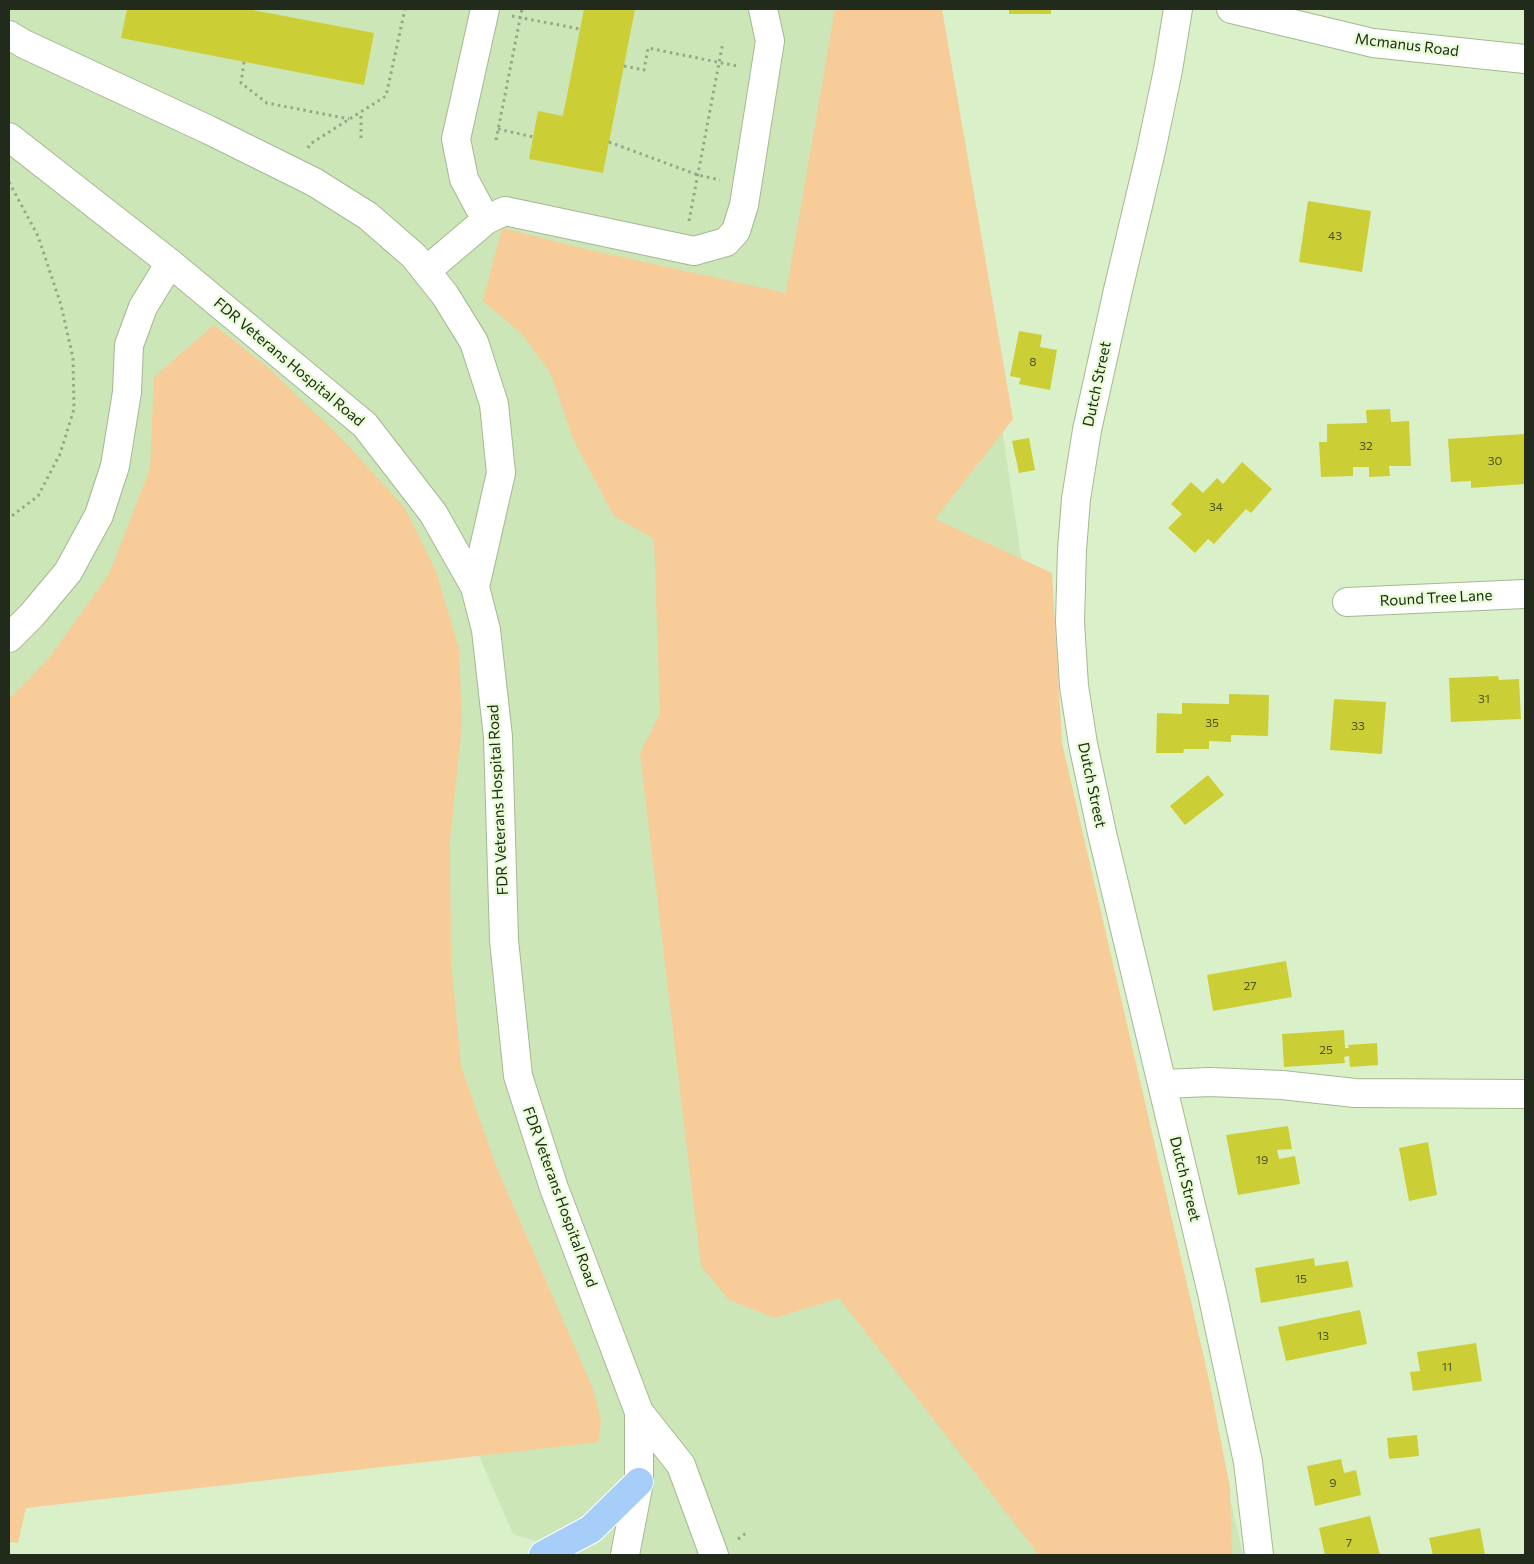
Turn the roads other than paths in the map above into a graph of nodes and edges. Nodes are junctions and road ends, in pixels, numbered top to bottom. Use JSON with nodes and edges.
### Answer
{"nodes":[{"id":1,"x":485,"y":9,"type":"edge"},
{"id":2,"x":764,"y":9,"type":"edge"},
{"id":3,"x":1178,"y":9,"type":"edge"},
{"id":4,"x":1231,"y":9,"type":"edge"},
{"id":5,"x":9,"y":35,"type":"edge"},
{"id":6,"x":1525,"y":59,"type":"edge"},
{"id":7,"x":9,"y":137,"type":"edge"},
{"id":8,"x":486,"y":220,"type":"junction"},
{"id":9,"x":170,"y":263,"type":"junction"},
{"id":10,"x":426,"y":271,"type":"junction"},
{"id":11,"x":475,"y":588,"type":"junction"},
{"id":12,"x":1525,"y":594,"type":"edge"},
{"id":13,"x":1347,"y":602,"type":"dead end"},
{"id":14,"x":9,"y":638,"type":"edge"},
{"id":15,"x":1162,"y":1084,"type":"junction"},
{"id":16,"x":1525,"y":1094,"type":"edge"},
{"id":17,"x":640,"y":1412,"type":"junction"},
{"id":18,"x":639,"y":1482,"type":"junction"},
{"id":19,"x":543,"y":1555,"type":"edge"},
{"id":20,"x":625,"y":1555,"type":"edge"},
{"id":21,"x":714,"y":1555,"type":"edge"},
{"id":22,"x":1259,"y":1555,"type":"edge"}],
"edges":[{"from":1,"to":8,"type":"street"},
{"from":2,"to":8,"type":"street"},
{"from":3,"to":15,"type":"street","name":"Dutch Street"},
{"from":4,"to":6,"type":"street","name":"Mcmanus Road"},
{"from":5,"to":10,"type":"street"},
{"from":7,"to":9,"type":"street","name":"FDR Veterans Hospital Road"},
{"from":8,"to":10,"type":"street"},
{"from":9,"to":11,"type":"street","name":"FDR Veterans Hospital Road"},
{"from":9,"to":14,"type":"street"},
{"from":10,"to":11,"type":"street"},
{"from":11,"to":17,"type":"street","name":"FDR Veterans Hospital Road"},
{"from":12,"to":13,"type":"street","name":"Round Tree Lane"},
{"from":15,"to":16,"type":"street"},
{"from":15,"to":22,"type":"street","name":"Dutch Street"},
{"from":17,"to":18,"type":"street","name":"FDR Veterans Hospital Road"},
{"from":17,"to":21,"type":"street"},
{"from":18,"to":19,"type":"main road"},
{"from":18,"to":20,"type":"street","name":"FDR Veterans Hospital Road"}]}
